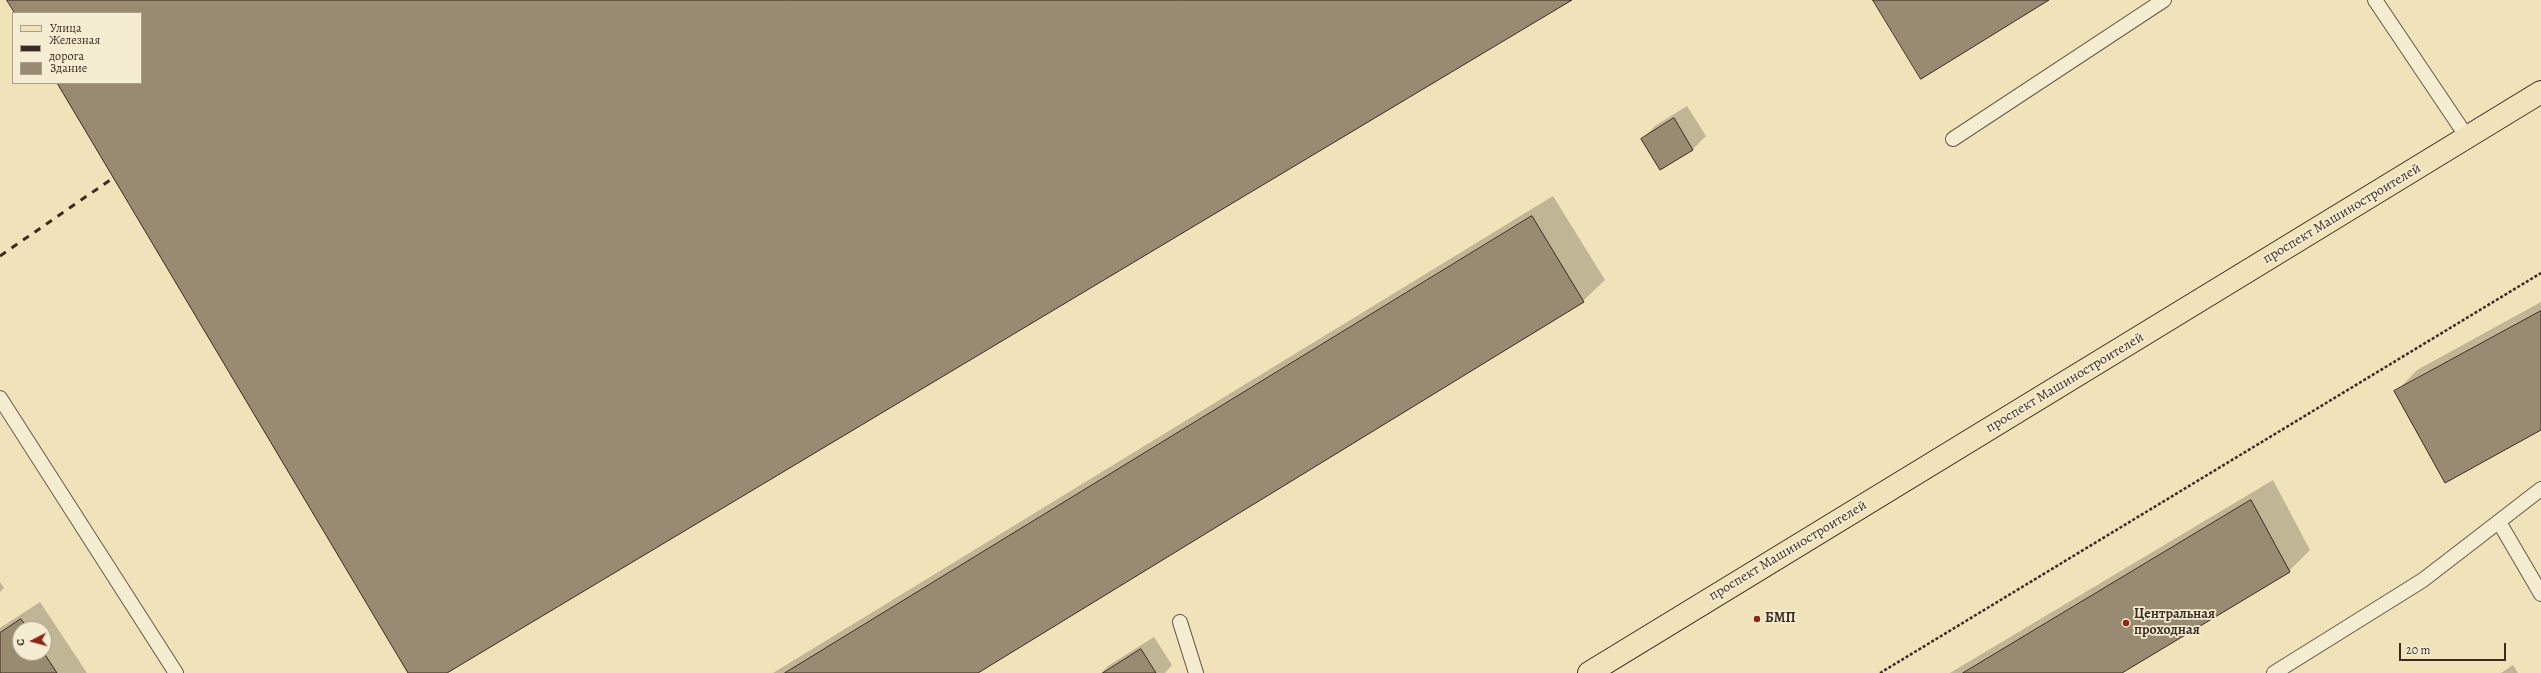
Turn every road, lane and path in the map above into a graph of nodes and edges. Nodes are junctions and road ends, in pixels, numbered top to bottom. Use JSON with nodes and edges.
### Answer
{"nodes":[{"id":1,"x":2164,"y":0,"type":"edge"},
{"id":2,"x":2375,"y":0,"type":"edge"},
{"id":3,"x":2541,"y":92,"type":"edge"},
{"id":4,"x":2467,"y":137,"type":"junction"},
{"id":5,"x":1953,"y":139,"type":"dead end"},
{"id":6,"x":2541,"y":273,"type":"edge"},
{"id":7,"x":0,"y":398,"type":"edge"},
{"id":8,"x":2541,"y":489,"type":"edge"},
{"id":9,"x":2499,"y":522,"type":"junction"},
{"id":10,"x":2541,"y":594,"type":"edge"},
{"id":11,"x":1180,"y":622,"type":"dead end"},
{"id":12,"x":176,"y":673,"type":"edge"},
{"id":13,"x":1196,"y":673,"type":"edge"},
{"id":14,"x":1589,"y":673,"type":"edge"},
{"id":15,"x":1880,"y":673,"type":"edge"},
{"id":16,"x":2274,"y":673,"type":"edge"}],
"edges":[{"from":1,"to":5,"type":"lane"},
{"from":2,"to":4,"type":"lane"},
{"from":3,"to":4,"type":"main road","name":"проспект Машиностроителей"},
{"from":4,"to":14,"type":"main road","name":"проспект Машиностроителей"},
{"from":6,"to":15,"type":"path"},
{"from":7,"to":12,"type":"lane"},
{"from":8,"to":9,"type":"lane"},
{"from":9,"to":10,"type":"lane"},
{"from":9,"to":16,"type":"lane"},
{"from":11,"to":13,"type":"lane"}]}
